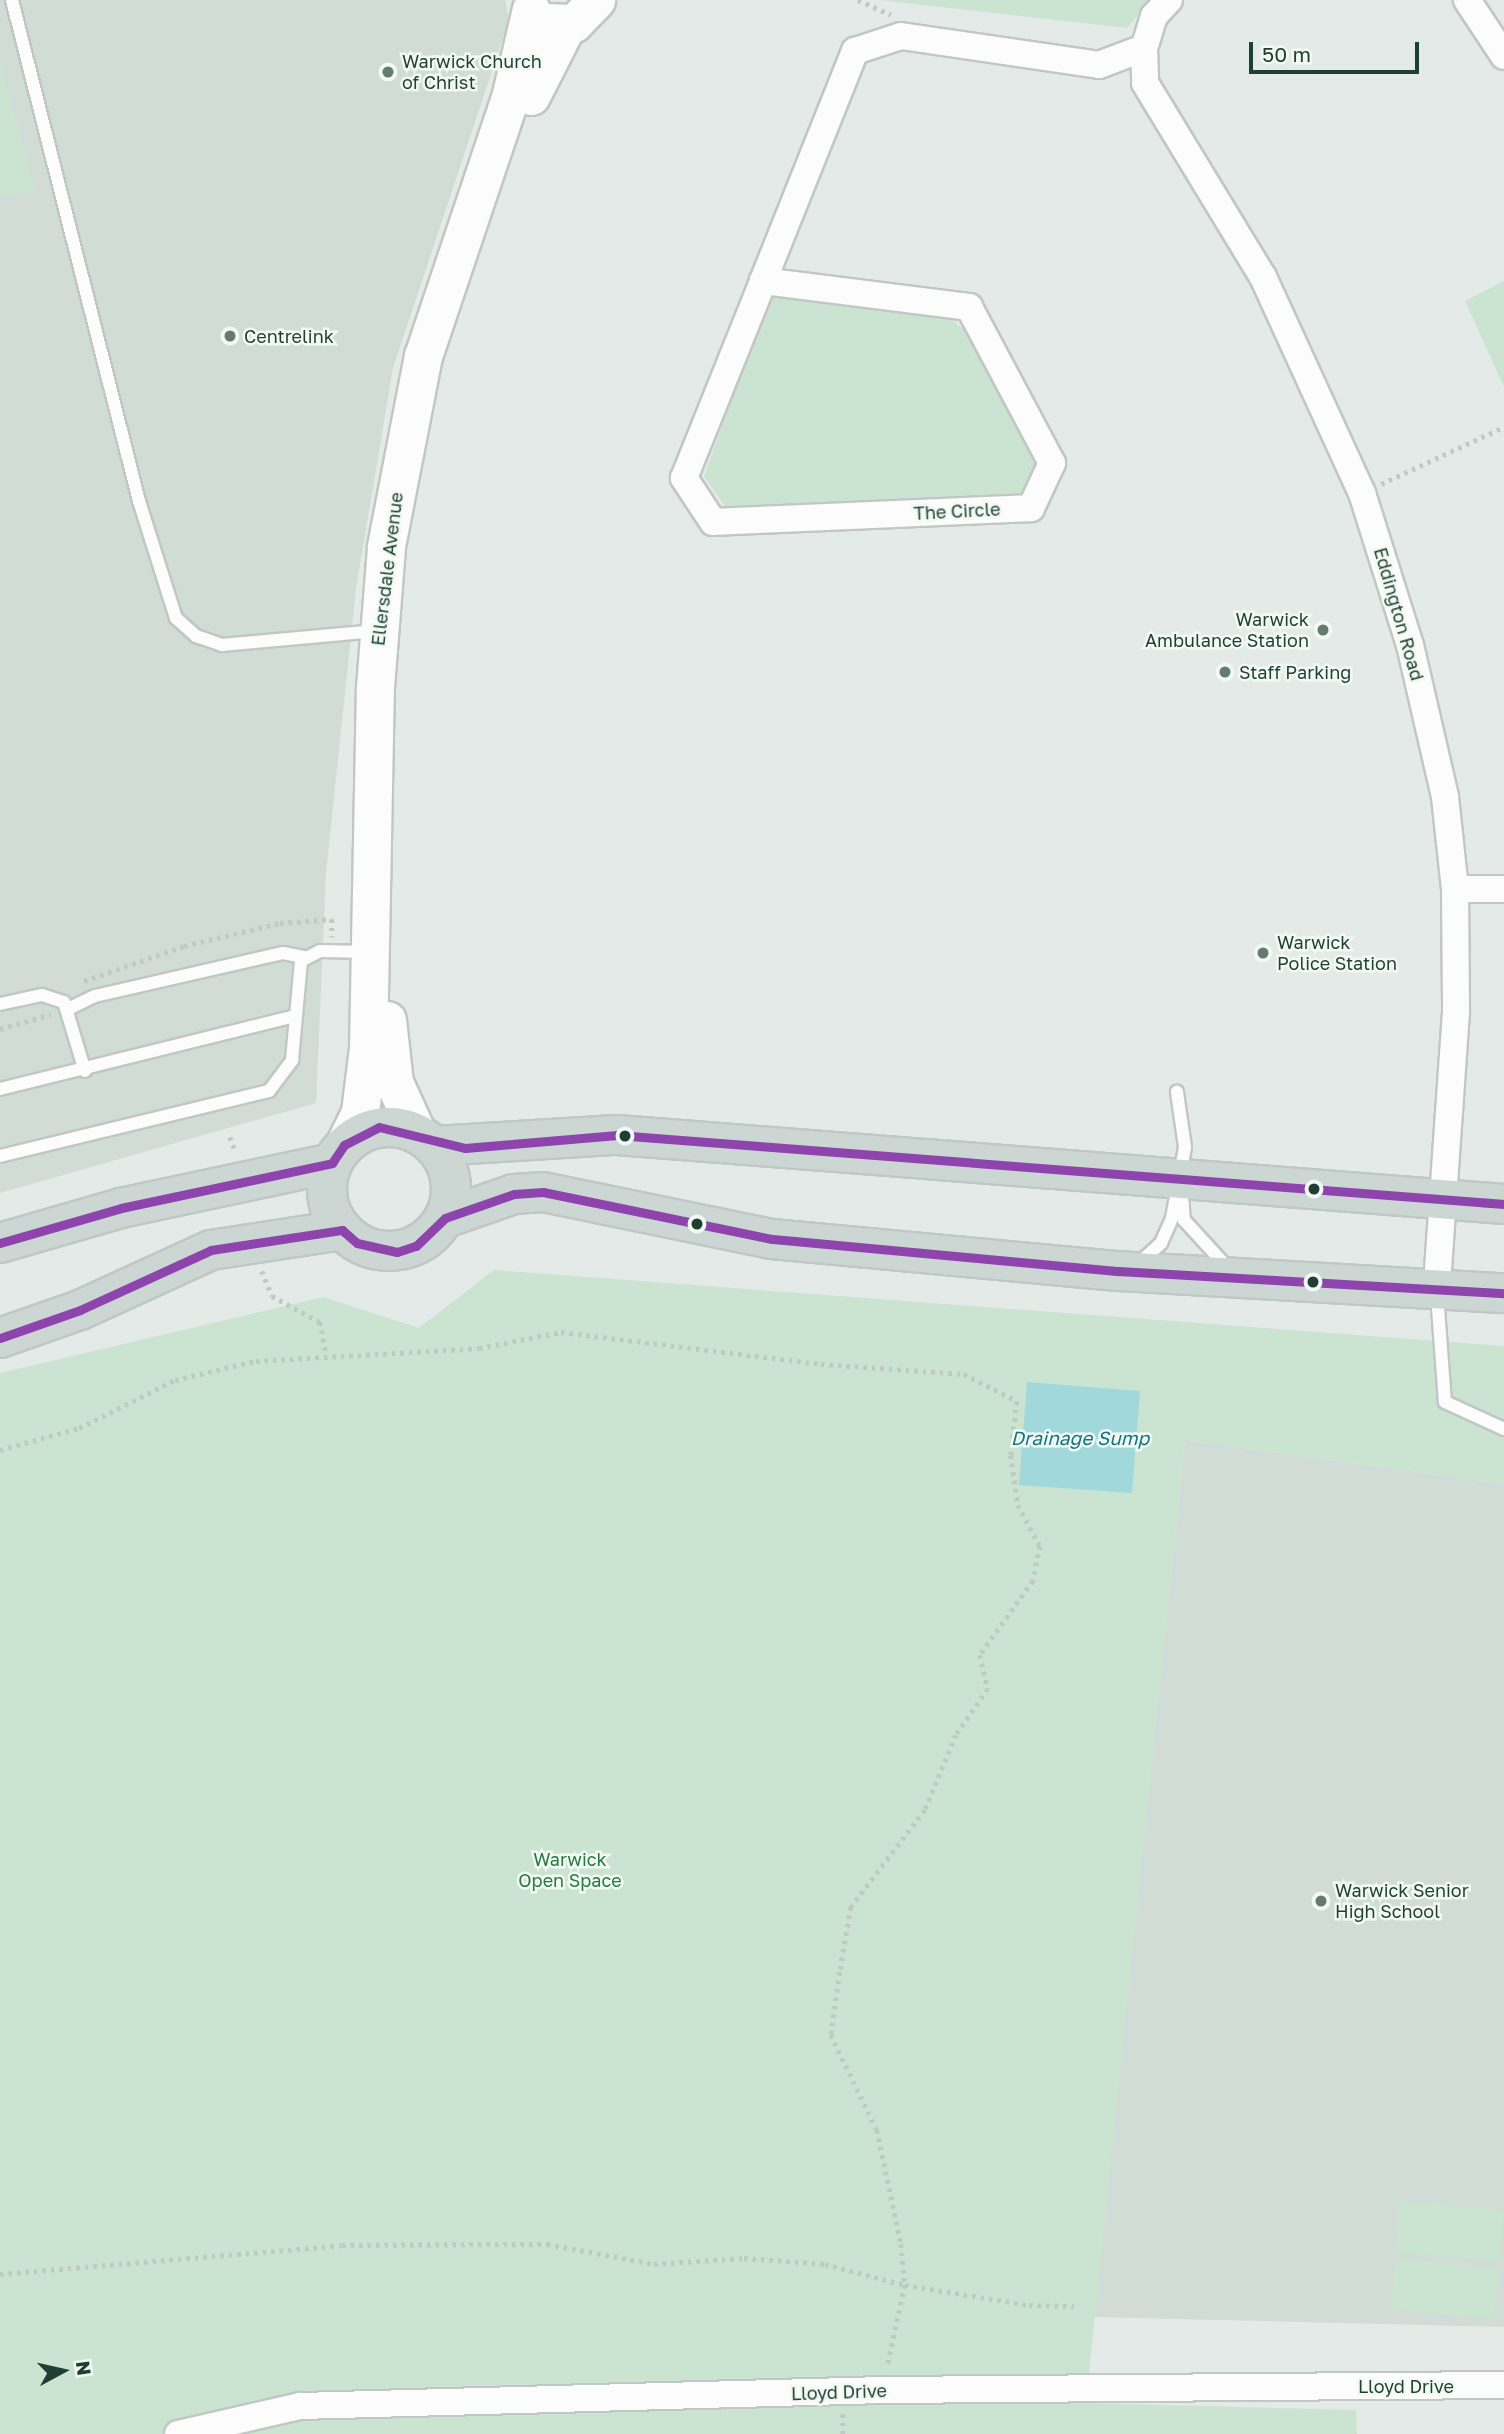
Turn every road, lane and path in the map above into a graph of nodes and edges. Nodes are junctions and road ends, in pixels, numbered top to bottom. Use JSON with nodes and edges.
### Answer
{"nodes":[{"id":1,"x":12,"y":0,"type":"edge"},
{"id":2,"x":596,"y":0,"type":"edge"},
{"id":3,"x":1169,"y":0,"type":"edge"},
{"id":4,"x":1467,"y":0,"type":"edge"},
{"id":5,"x":529,"y":5,"type":"edge"},
{"id":6,"x":567,"y":25,"type":"junction"},
{"id":7,"x":1144,"y":48,"type":"junction"},
{"id":8,"x":1504,"y":56,"type":"edge"},
{"id":9,"x":763,"y":281,"type":"junction"},
{"id":10,"x":1504,"y":427,"type":"edge"},
{"id":11,"x":1362,"y":492,"type":"junction"},
{"id":12,"x":387,"y":630,"type":"junction"},
{"id":13,"x":1455,"y":889,"type":"junction"},
{"id":14,"x":1504,"y":889,"type":"edge"},
{"id":15,"x":350,"y":952,"type":"junction"},
{"id":16,"x":304,"y":957,"type":"junction"},
{"id":17,"x":0,"y":1004,"type":"edge"},
{"id":18,"x":66,"y":1006,"type":"junction"},
{"id":19,"x":294,"y":1016,"type":"junction"},
{"id":20,"x":0,"y":1029,"type":"edge"},
{"id":21,"x":85,"y":1071,"type":"junction"},
{"id":22,"x":0,"y":1088,"type":"edge"},
{"id":23,"x":1177,"y":1092,"type":"dead end"},
{"id":24,"x":426,"y":1139,"type":"junction"},
{"id":25,"x":338,"y":1154,"type":"junction"},
{"id":26,"x":0,"y":1156,"type":"edge"},
{"id":27,"x":1181,"y":1180,"type":"junction"},
{"id":28,"x":1446,"y":1199,"type":"junction"},
{"id":29,"x":1504,"y":1204,"type":"edge"},
{"id":30,"x":445,"y":1218,"type":"junction"},
{"id":31,"x":342,"y":1230,"type":"junction"},
{"id":32,"x":0,"y":1243,"type":"edge"},
{"id":33,"x":1118,"y":1271,"type":"junction"},
{"id":34,"x":1240,"y":1277,"type":"junction"},
{"id":35,"x":267,"y":1282,"type":"dead end"},
{"id":36,"x":1437,"y":1287,"type":"junction"},
{"id":37,"x":1504,"y":1293,"type":"edge"},
{"id":38,"x":0,"y":1338,"type":"edge"},
{"id":39,"x":326,"y":1354,"type":"junction"},
{"id":40,"x":1504,"y":1429,"type":"edge"},
{"id":41,"x":0,"y":1450,"type":"edge"},
{"id":42,"x":0,"y":2274,"type":"edge"},
{"id":43,"x":905,"y":2285,"type":"junction"},
{"id":44,"x":1074,"y":2306,"type":"dead end"},
{"id":45,"x":1504,"y":2385,"type":"edge"},
{"id":46,"x":882,"y":2390,"type":"junction"},
{"id":47,"x":178,"y":2434,"type":"edge"}],
"edges":[{"from":1,"to":12,"type":"lane"},
{"from":2,"to":6,"type":"street","name":"Ellersdale Avenue"},
{"from":3,"to":7,"type":"street","name":"Eddington Road"},
{"from":4,"to":8,"type":"street"},
{"from":5,"to":6,"type":"street","name":"Ellersdale Avenue"},
{"from":5,"to":12,"type":"street","name":"Ellersdale Avenue"},
{"from":6,"to":12,"type":"street","name":"Ellersdale Avenue"},
{"from":7,"to":9,"type":"street","name":"The Circle"},
{"from":7,"to":11,"type":"street","name":"Eddington Road"},
{"from":9,"to":9,"type":"street","name":"The Circle"},
{"from":10,"to":11,"type":"path"},
{"from":11,"to":13,"type":"street","name":"Eddington Road"},
{"from":12,"to":15,"type":"street","name":"Ellersdale Avenue"},
{"from":12,"to":24,"type":"street","name":"Ellersdale Avenue"},
{"from":13,"to":14,"type":"street"},
{"from":13,"to":28,"type":"street","name":"Eddington Road"},
{"from":15,"to":16,"type":"lane"},
{"from":15,"to":18,"type":"path"},
{"from":15,"to":25,"type":"street","name":"Ellersdale Avenue"},
{"from":16,"to":18,"type":"lane"},
{"from":16,"to":19,"type":"lane"},
{"from":17,"to":18,"type":"lane"},
{"from":18,"to":20,"type":"path"},
{"from":18,"to":21,"type":"lane"},
{"from":19,"to":21,"type":"lane"},
{"from":19,"to":26,"type":"lane"},
{"from":21,"to":22,"type":"lane"},
{"from":23,"to":27,"type":"lane"},
{"from":24,"to":25,"type":"main road"},
{"from":24,"to":27,"type":"main road"},
{"from":24,"to":30,"type":"main road"},
{"from":25,"to":31,"type":"main road"},
{"from":25,"to":32,"type":"main road"},
{"from":27,"to":28,"type":"main road"},
{"from":27,"to":33,"type":"lane"},
{"from":27,"to":34,"type":"lane"},
{"from":28,"to":29,"type":"main road"},
{"from":28,"to":36,"type":"street","name":"Eddington Road"},
{"from":30,"to":31,"type":"main road"},
{"from":30,"to":33,"type":"main road"},
{"from":31,"to":38,"type":"main road"},
{"from":33,"to":34,"type":"main road"},
{"from":34,"to":36,"type":"main road"},
{"from":35,"to":39,"type":"path"},
{"from":36,"to":37,"type":"main road"},
{"from":36,"to":40,"type":"lane"},
{"from":39,"to":41,"type":"path"},
{"from":39,"to":43,"type":"path"},
{"from":42,"to":43,"type":"path"},
{"from":43,"to":44,"type":"path"},
{"from":43,"to":46,"type":"path"},
{"from":45,"to":46,"type":"street","name":"Lloyd Drive"},
{"from":46,"to":47,"type":"street","name":"Lloyd Drive"}]}
